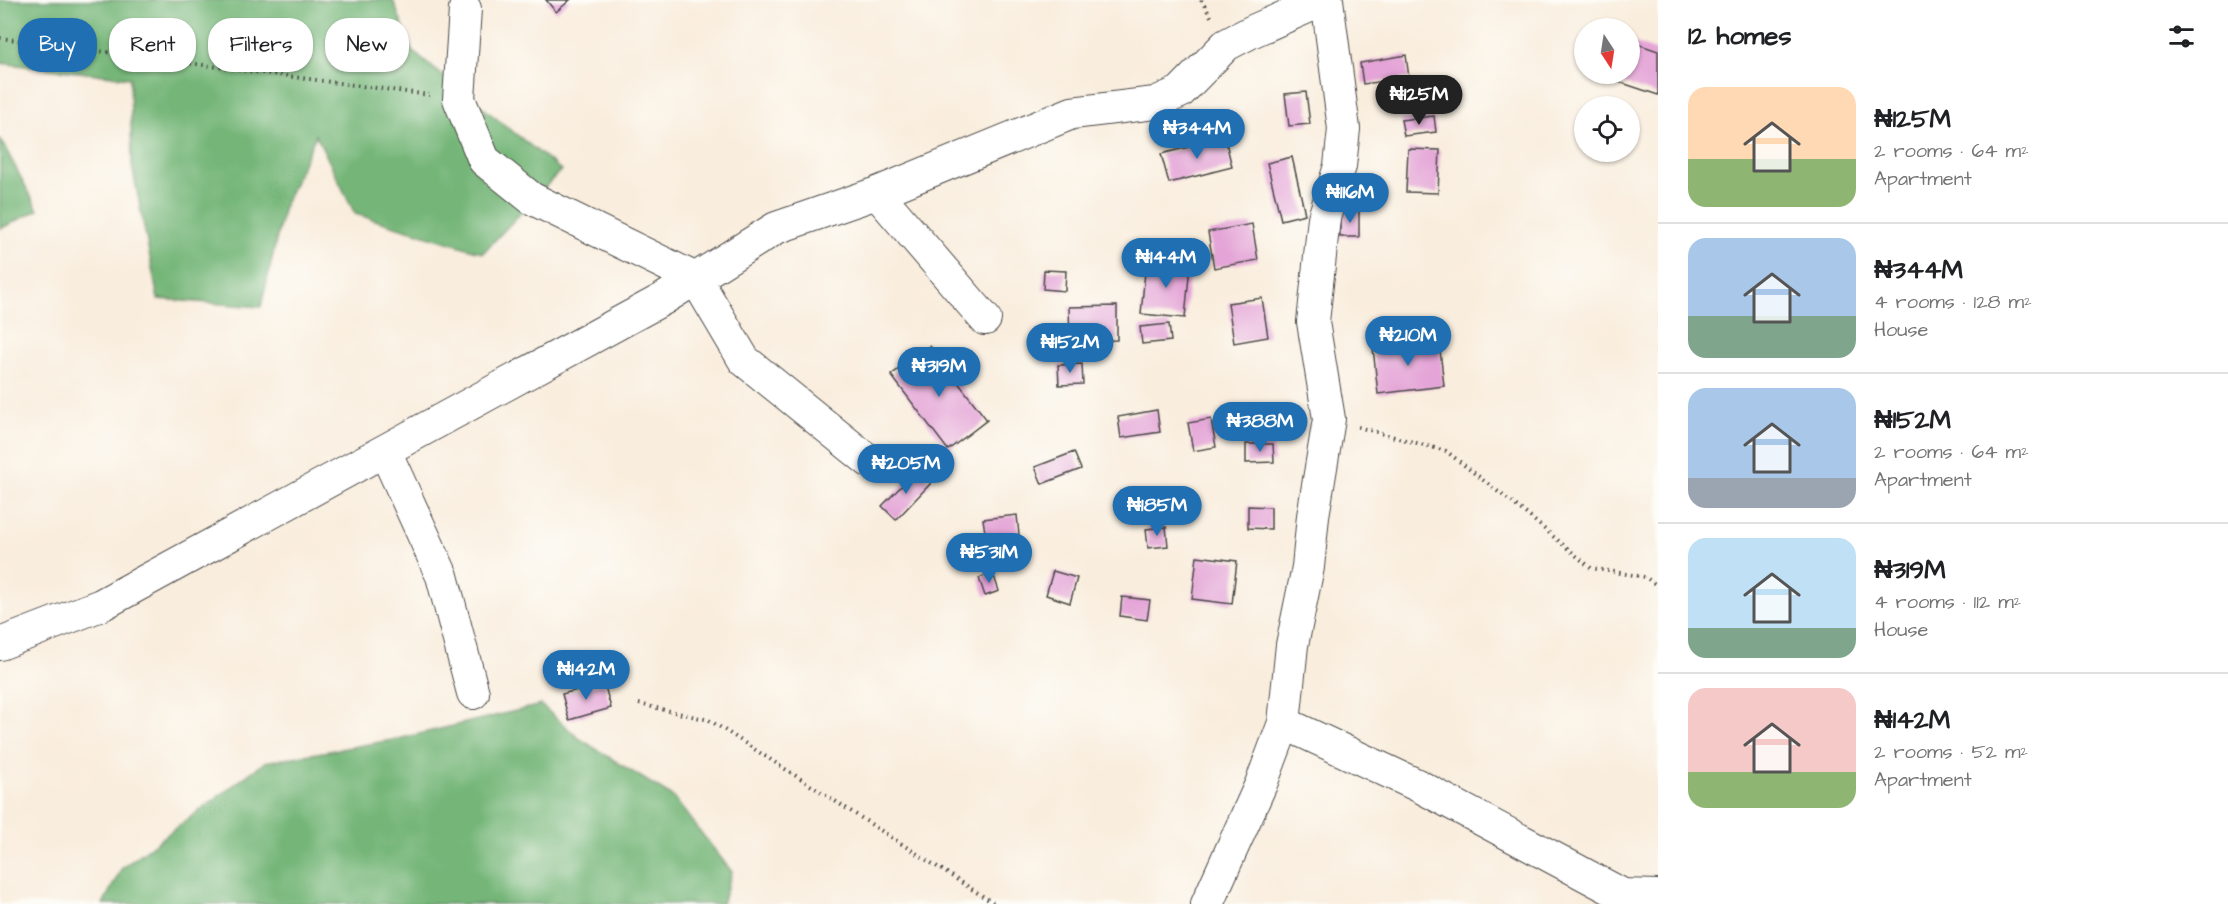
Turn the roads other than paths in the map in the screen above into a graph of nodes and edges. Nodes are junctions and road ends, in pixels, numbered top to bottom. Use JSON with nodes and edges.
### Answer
{"nodes":[{"id":1,"x":1325,"y":0,"type":"edge"},
{"id":2,"x":465,"y":9,"type":"dead end"},
{"id":3,"x":877,"y":193,"type":"junction"},
{"id":4,"x":696,"y":279,"type":"junction"},
{"id":5,"x":985,"y":319,"type":"dead end"},
{"id":6,"x":385,"y":451,"type":"junction"},
{"id":7,"x":870,"y":461,"type":"dead end"},
{"id":8,"x":0,"y":644,"type":"edge"},
{"id":9,"x":473,"y":693,"type":"dead end"},
{"id":10,"x":1284,"y":723,"type":"junction"},
{"id":11,"x":1658,"y":896,"type":"edge"},
{"id":12,"x":1207,"y":904,"type":"edge"}],
"edges":[{"from":1,"to":3,"type":"street"},
{"from":1,"to":10,"type":"street"},
{"from":2,"to":4,"type":"street"},
{"from":3,"to":4,"type":"street"},
{"from":3,"to":5,"type":"street"},
{"from":4,"to":6,"type":"street"},
{"from":4,"to":7,"type":"street"},
{"from":6,"to":8,"type":"street"},
{"from":6,"to":9,"type":"street"},
{"from":10,"to":11,"type":"street"},
{"from":10,"to":12,"type":"street"}]}
